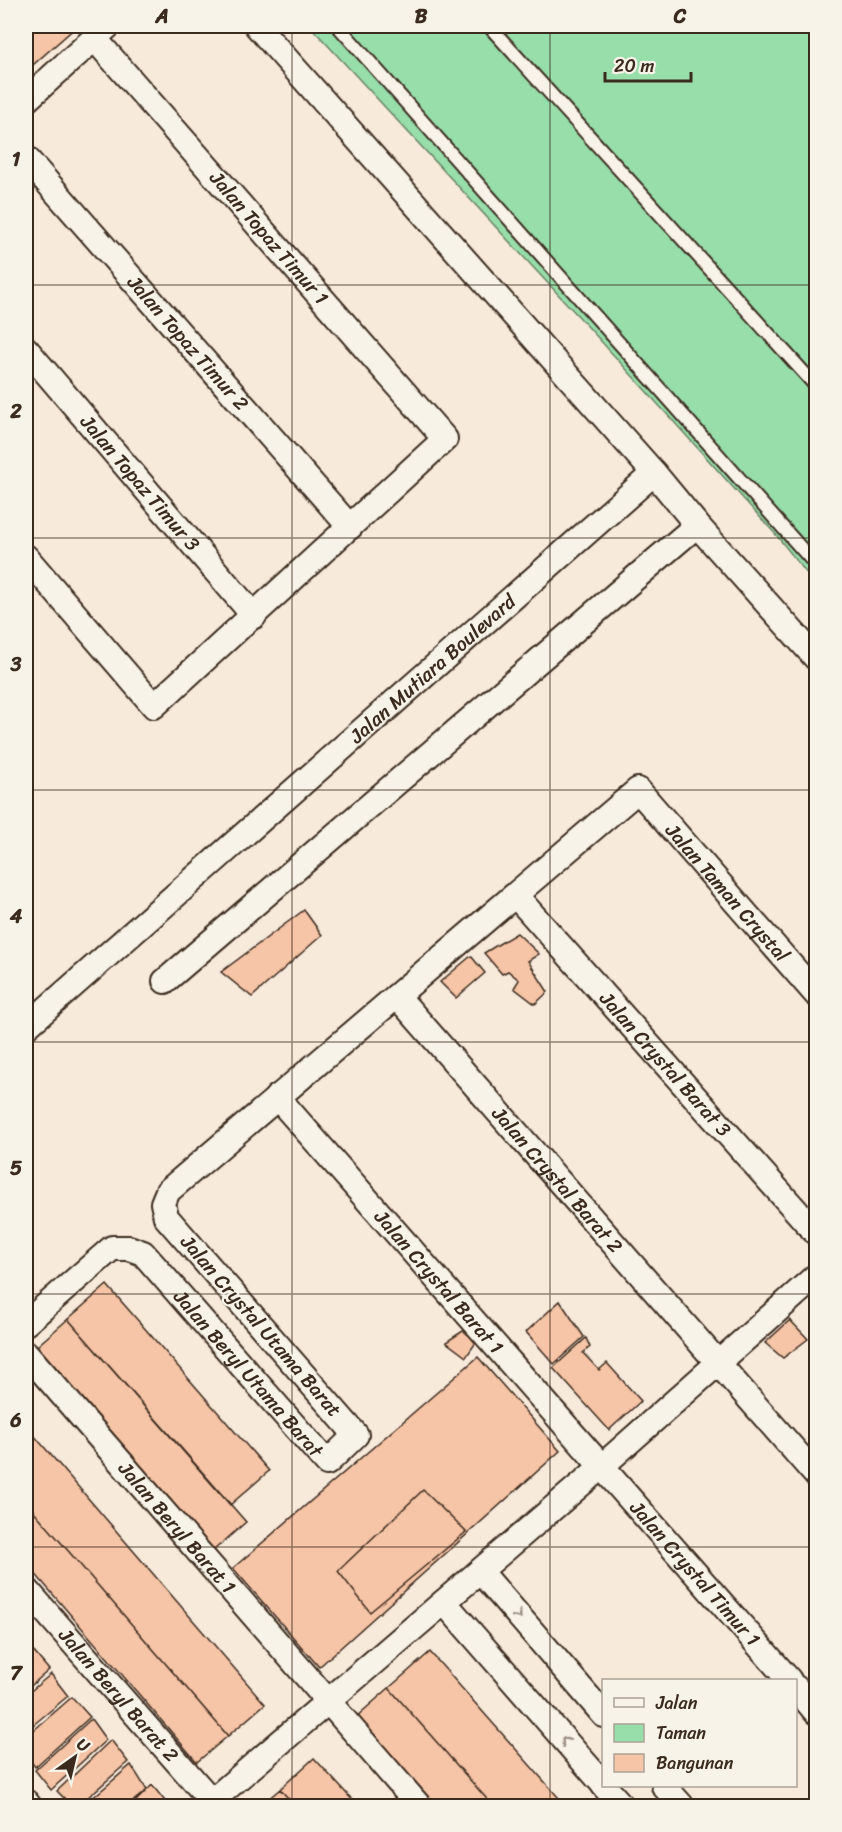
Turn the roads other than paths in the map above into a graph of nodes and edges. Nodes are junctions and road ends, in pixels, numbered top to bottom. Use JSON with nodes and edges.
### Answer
{"nodes":[{"id":1,"x":257,"y":26,"type":"edge"},
{"id":2,"x":338,"y":26,"type":"edge"},
{"id":3,"x":489,"y":26,"type":"edge"},
{"id":4,"x":101,"y":32,"type":"edge"},
{"id":5,"x":26,"y":100,"type":"edge"},
{"id":6,"x":26,"y":158,"type":"edge"},
{"id":7,"x":26,"y":349,"type":"edge"},
{"id":8,"x":816,"y":386,"type":"edge"},
{"id":9,"x":654,"y":473,"type":"junction"},
{"id":10,"x":697,"y":525,"type":"junction"},
{"id":11,"x":350,"y":527,"type":"junction"},
{"id":12,"x":26,"y":557,"type":"edge"},
{"id":13,"x":816,"y":565,"type":"edge"},
{"id":14,"x":254,"y":616,"type":"junction"},
{"id":15,"x":816,"y":658,"type":"edge"},
{"id":16,"x":516,"y":896,"type":"junction"},
{"id":17,"x":165,"y":981,"type":"dead end"},
{"id":18,"x":816,"y":994,"type":"edge"},
{"id":19,"x":397,"y":996,"type":"junction"},
{"id":20,"x":26,"y":1027,"type":"edge"},
{"id":21,"x":277,"y":1097,"type":"junction"},
{"id":22,"x":816,"y":1233,"type":"edge"},
{"id":23,"x":816,"y":1276,"type":"edge"},
{"id":24,"x":26,"y":1323,"type":"edge"},
{"id":25,"x":26,"y":1353,"type":"edge"},
{"id":26,"x":718,"y":1363,"type":"junction"},
{"id":27,"x":356,"y":1435,"type":"joint"},
{"id":28,"x":601,"y":1467,"type":"junction"},
{"id":29,"x":816,"y":1475,"type":"edge"},
{"id":30,"x":480,"y":1571,"type":"junction"},
{"id":31,"x":26,"y":1589,"type":"edge"},
{"id":32,"x":444,"y":1602,"type":"junction"},
{"id":33,"x":788,"y":1679,"type":"edge"},
{"id":34,"x":797,"y":1690,"type":"edge"},
{"id":35,"x":327,"y":1703,"type":"junction"},
{"id":36,"x":816,"y":1712,"type":"edge"},
{"id":37,"x":602,"y":1714,"type":"edge"},
{"id":38,"x":602,"y":1783,"type":"edge"},
{"id":39,"x":606,"y":1787,"type":"edge"},
{"id":40,"x":666,"y":1787,"type":"edge"},
{"id":41,"x":26,"y":1802,"type":"edge"},
{"id":42,"x":211,"y":1805,"type":"edge"},
{"id":43,"x":29,"y":1806,"type":"edge"},
{"id":44,"x":419,"y":1806,"type":"edge"},
{"id":45,"x":622,"y":1806,"type":"edge"},
{"id":46,"x":682,"y":1806,"type":"edge"}],
"edges":[{"from":1,"to":9,"type":"street"},
{"from":2,"to":13,"type":"lane"},
{"from":3,"to":8,"type":"lane"},
{"from":4,"to":5,"type":"street"},
{"from":4,"to":11,"type":"street","name":"Jalan Topaz Timur 1"},
{"from":6,"to":11,"type":"street","name":"Jalan Topaz Timur 2"},
{"from":7,"to":14,"type":"street","name":"Jalan Topaz Timur 3"},
{"from":9,"to":10,"type":"street"},
{"from":9,"to":20,"type":"street","name":"Jalan Mutiara Boulevard"},
{"from":10,"to":15,"type":"street"},
{"from":10,"to":17,"type":"street"},
{"from":11,"to":14,"type":"street"},
{"from":12,"to":14,"type":"street"},
{"from":16,"to":18,"type":"street","name":"Jalan Taman Crystal"},
{"from":16,"to":19,"type":"street"},
{"from":16,"to":22,"type":"street","name":"Jalan Crystal Barat 3"},
{"from":19,"to":21,"type":"street"},
{"from":19,"to":26,"type":"street","name":"Jalan Crystal Barat 2"},
{"from":21,"to":27,"type":"street","name":"Jalan Crystal Utama Barat"},
{"from":21,"to":28,"type":"street","name":"Jalan Crystal Barat 1"},
{"from":23,"to":26,"type":"street"},
{"from":24,"to":27,"type":"street","name":"Jalan Beryl Utama Barat"},
{"from":25,"to":35,"type":"street","name":"Jalan Beryl Barat 1"},
{"from":26,"to":28,"type":"street"},
{"from":26,"to":29,"type":"street","name":"Jalan Crystal Barat 2"},
{"from":28,"to":30,"type":"street"},
{"from":28,"to":33,"type":"street","name":"Jalan Crystal Timur 1"},
{"from":30,"to":32,"type":"street"},
{"from":30,"to":37,"type":"street","one_way":true},
{"from":31,"to":42,"type":"street","name":"Jalan Beryl Barat 2"},
{"from":32,"to":35,"type":"street"},
{"from":38,"to":32,"type":"street","one_way":true},
{"from":34,"to":36,"type":"street"},
{"from":35,"to":42,"type":"street"},
{"from":35,"to":44,"type":"street","name":"Jalan Beryl Barat 1"},
{"from":39,"to":45,"type":"street"},
{"from":40,"to":46,"type":"street"},
{"from":41,"to":43,"type":"street"}]}
